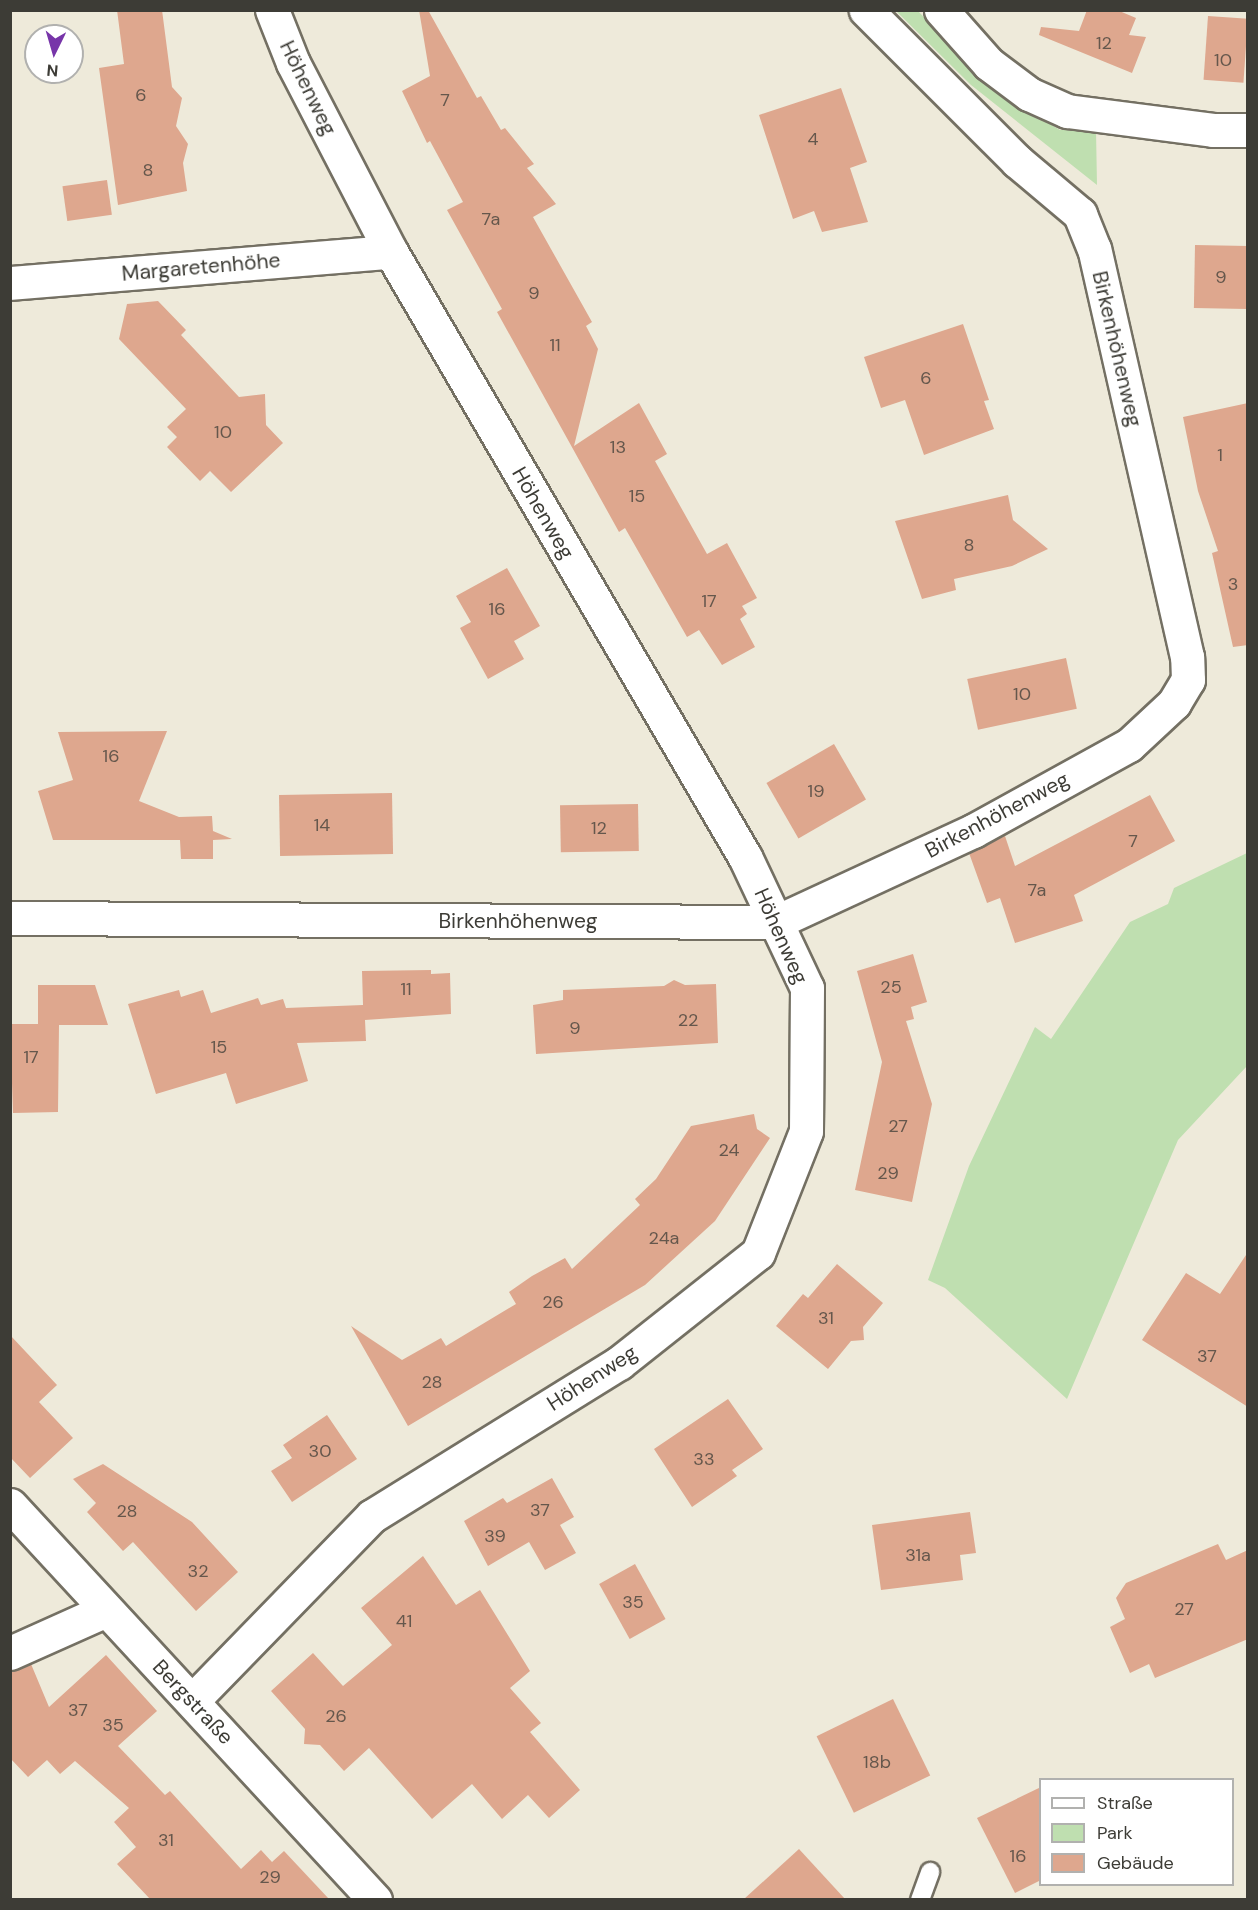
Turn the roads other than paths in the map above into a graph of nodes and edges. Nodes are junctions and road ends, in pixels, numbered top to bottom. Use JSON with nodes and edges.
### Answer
{"nodes":[{"id":1,"x":272,"y":10,"type":"edge"},
{"id":2,"x":866,"y":10,"type":"edge"},
{"id":3,"x":941,"y":10,"type":"edge"},
{"id":4,"x":1248,"y":130,"type":"edge"},
{"id":5,"x":391,"y":252,"type":"junction"},
{"id":6,"x":10,"y":283,"type":"edge"},
{"id":7,"x":10,"y":918,"type":"edge"},
{"id":8,"x":776,"y":922,"type":"junction"},
{"id":9,"x":10,"y":1505,"type":"edge"},
{"id":10,"x":106,"y":1610,"type":"junction"},
{"id":11,"x":10,"y":1653,"type":"edge"},
{"id":12,"x":192,"y":1701,"type":"junction"},
{"id":13,"x":930,"y":1872,"type":"dead end"},
{"id":14,"x":375,"y":1899,"type":"edge"},
{"id":15,"x":920,"y":1899,"type":"edge"}],
"edges":[{"from":1,"to":5,"type":"street","name":"Höhenweg"},
{"from":2,"to":8,"type":"street","name":"Birkenhöhenweg"},
{"from":3,"to":4,"type":"street"},
{"from":5,"to":6,"type":"street","name":"Margaretenhöhe"},
{"from":5,"to":8,"type":"street","name":"Höhenweg"},
{"from":7,"to":8,"type":"street","name":"Birkenhöhenweg"},
{"from":8,"to":12,"type":"street","name":"Höhenweg"},
{"from":9,"to":10,"type":"street","name":"Bergstraße"},
{"from":10,"to":11,"type":"street"},
{"from":10,"to":12,"type":"street","name":"Bergstraße"},
{"from":12,"to":14,"type":"street","name":"Bergstraße"},
{"from":13,"to":15,"type":"lane"}]}
